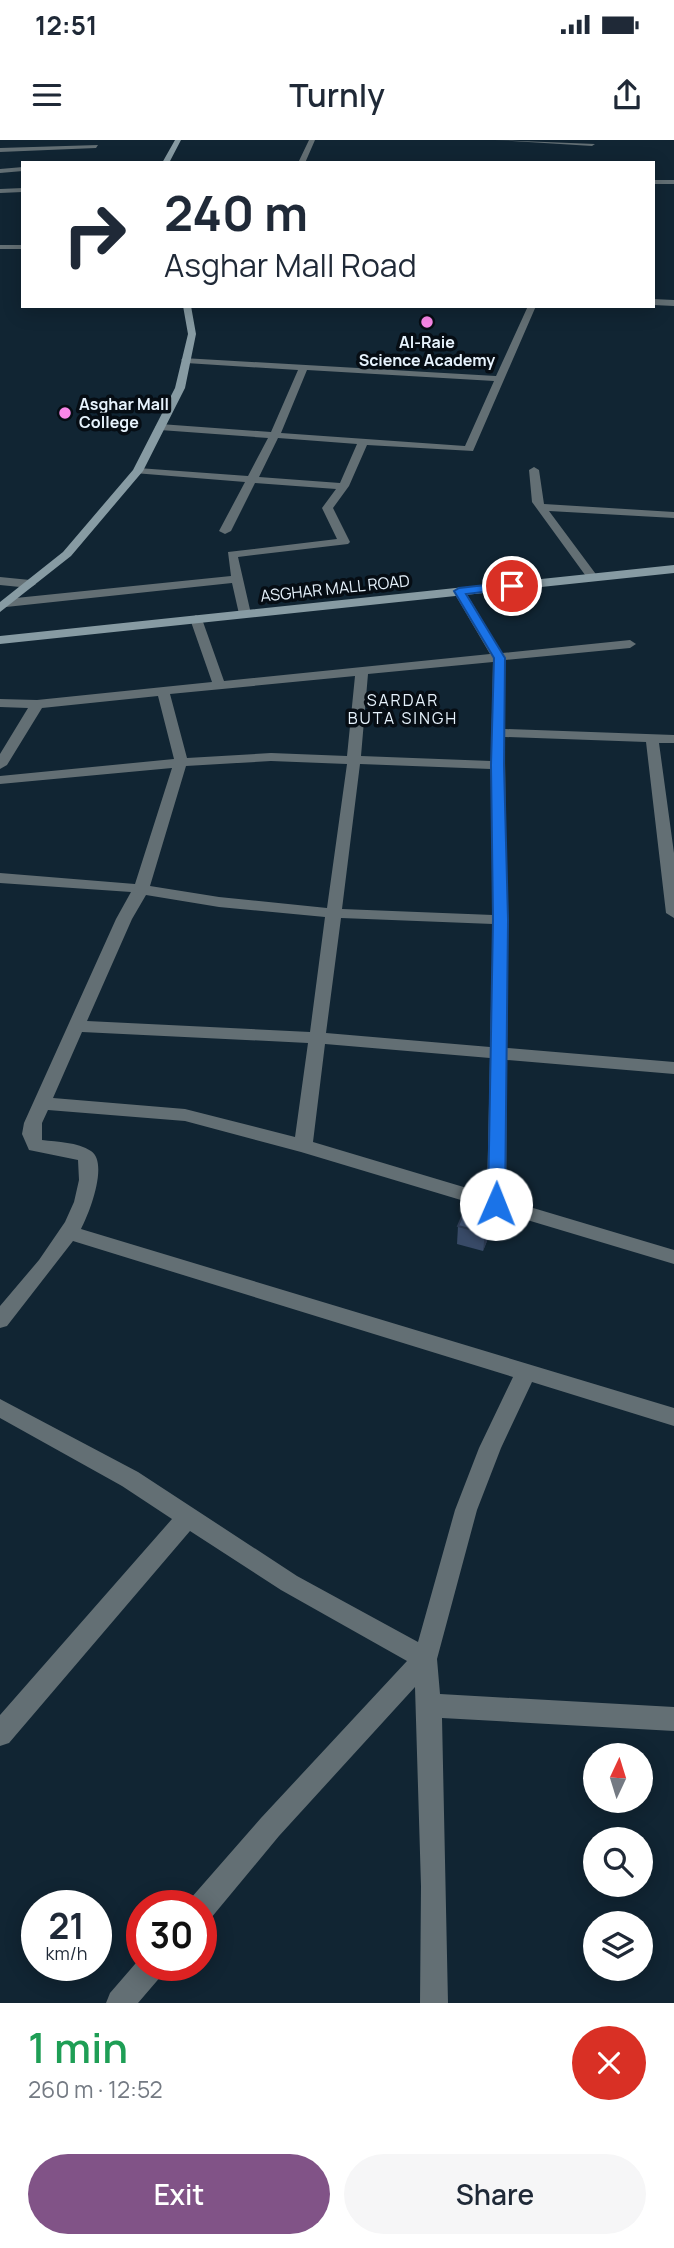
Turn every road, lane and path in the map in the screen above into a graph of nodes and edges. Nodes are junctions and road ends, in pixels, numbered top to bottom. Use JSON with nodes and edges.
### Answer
{"nodes":[{"id":1,"x":104,"y":140,"type":"edge"},
{"id":2,"x":178,"y":140,"type":"edge"},
{"id":3,"x":312,"y":140,"type":"edge"},
{"id":4,"x":497,"y":140,"type":"edge"},
{"id":5,"x":593,"y":142,"type":"edge"},
{"id":6,"x":0,"y":150,"type":"edge"},
{"id":7,"x":590,"y":153,"type":"dead end"},
{"id":8,"x":166,"y":161,"type":"edge"},
{"id":9,"x":302,"y":161,"type":"edge"},
{"id":10,"x":21,"y":169,"type":"edge"},
{"id":11,"x":0,"y":170,"type":"edge"},
{"id":12,"x":655,"y":181,"type":"edge"},
{"id":13,"x":674,"y":182,"type":"edge"},
{"id":14,"x":21,"y":190,"type":"edge"},
{"id":15,"x":0,"y":191,"type":"edge"},
{"id":16,"x":0,"y":247,"type":"edge"},
{"id":17,"x":21,"y":247,"type":"edge"},
{"id":18,"x":655,"y":302,"type":"edge"},
{"id":19,"x":674,"y":303,"type":"edge"},
{"id":20,"x":187,"y":308,"type":"edge"},
{"id":21,"x":531,"y":308,"type":"edge"},
{"id":22,"x":186,"y":360,"type":"junction"},
{"id":23,"x":304,"y":367,"type":"junction"},
{"id":24,"x":501,"y":379,"type":"junction"},
{"id":25,"x":160,"y":427,"type":"junction"},
{"id":26,"x":275,"y":435,"type":"junction"},
{"id":27,"x":363,"y":441,"type":"junction"},
{"id":28,"x":534,"y":470,"type":"dead end"},
{"id":29,"x":138,"y":471,"type":"junction"},
{"id":30,"x":251,"y":480,"type":"junction"},
{"id":31,"x":344,"y":486,"type":"junction"},
{"id":32,"x":540,"y":507,"type":"junction"},
{"id":33,"x":674,"y":515,"type":"edge"},
{"id":34,"x":225,"y":531,"type":"dead end"},
{"id":35,"x":674,"y":569,"type":"edge"},
{"id":36,"x":592,"y":577,"type":"junction"},
{"id":37,"x":237,"y":579,"type":"junction"},
{"id":38,"x":0,"y":581,"type":"edge"},
{"id":39,"x":30,"y":584,"type":"junction"},
{"id":40,"x":459,"y":591,"type":"junction"},
{"id":41,"x":3,"y":605,"type":"edge"},
{"id":42,"x":245,"y":614,"type":"junction"},
{"id":43,"x":197,"y":618,"type":"junction"},
{"id":44,"x":0,"y":640,"type":"edge"},
{"id":45,"x":630,"y":645,"type":"dead end"},
{"id":46,"x":499,"y":658,"type":"junction"},
{"id":47,"x":362,"y":674,"type":"junction"},
{"id":48,"x":219,"y":685,"type":"junction"},
{"id":49,"x":163,"y":691,"type":"junction"},
{"id":50,"x":0,"y":703,"type":"edge"},
{"id":51,"x":37,"y":704,"type":"junction"},
{"id":52,"x":498,"y":733,"type":"junction"},
{"id":53,"x":652,"y":738,"type":"junction"},
{"id":54,"x":674,"y":739,"type":"edge"},
{"id":55,"x":354,"y":760,"type":"junction"},
{"id":56,"x":181,"y":761,"type":"junction"},
{"id":57,"x":0,"y":765,"type":"edge"},
{"id":58,"x":498,"y":765,"type":"junction"},
{"id":59,"x":0,"y":780,"type":"edge"},
{"id":60,"x":0,"y":878,"type":"edge"},
{"id":61,"x":141,"y":889,"type":"junction"},
{"id":62,"x":333,"y":913,"type":"junction"},
{"id":63,"x":674,"y":913,"type":"edge"},
{"id":64,"x":500,"y":920,"type":"junction"},
{"id":65,"x":77,"y":1026,"type":"junction"},
{"id":66,"x":316,"y":1038,"type":"junction"},
{"id":67,"x":499,"y":1054,"type":"junction"},
{"id":68,"x":674,"y":1068,"type":"edge"},
{"id":69,"x":42,"y":1103,"type":"junction"},
{"id":70,"x":303,"y":1146,"type":"junction"},
{"id":71,"x":496,"y":1204,"type":"junction"},
{"id":72,"x":69,"y":1233,"type":"junction"},
{"id":73,"x":674,"y":1257,"type":"edge"},
{"id":74,"x":0,"y":1320,"type":"edge"},
{"id":75,"x":526,"y":1372,"type":"junction"},
{"id":76,"x":0,"y":1408,"type":"edge"},
{"id":77,"x":674,"y":1417,"type":"edge"},
{"id":78,"x":188,"y":1517,"type":"junction"},
{"id":79,"x":425,"y":1659,"type":"junction"},
{"id":80,"x":429,"y":1705,"type":"junction"},
{"id":81,"x":674,"y":1719,"type":"edge"},
{"id":82,"x":0,"y":1734,"type":"edge"},
{"id":83,"x":216,"y":1890,"type":"edge"},
{"id":84,"x":139,"y":1981,"type":"edge"},
{"id":85,"x":120,"y":2003,"type":"edge"},
{"id":86,"x":434,"y":2003,"type":"edge"}],
"edges":[{"from":1,"to":6,"type":"street"},
{"from":2,"to":8,"type":"street"},
{"from":3,"to":9,"type":"street"},
{"from":4,"to":5,"type":"street"},
{"from":5,"to":7,"type":"street"},
{"from":10,"to":11,"type":"street"},
{"from":12,"to":13,"type":"street"},
{"from":14,"to":15,"type":"street"},
{"from":16,"to":17,"type":"street"},
{"from":18,"to":19,"type":"street"},
{"from":20,"to":22,"type":"street"},
{"from":21,"to":24,"type":"street"},
{"from":22,"to":23,"type":"street"},
{"from":22,"to":25,"type":"street"},
{"from":23,"to":24,"type":"street"},
{"from":23,"to":26,"type":"street"},
{"from":24,"to":27,"type":"street"},
{"from":25,"to":26,"type":"street"},
{"from":25,"to":29,"type":"street"},
{"from":26,"to":27,"type":"street"},
{"from":26,"to":30,"type":"street"},
{"from":27,"to":31,"type":"street"},
{"from":28,"to":32,"type":"street"},
{"from":29,"to":30,"type":"street"},
{"from":29,"to":39,"type":"street"},
{"from":30,"to":31,"type":"street"},
{"from":30,"to":34,"type":"street"},
{"from":31,"to":37,"type":"street"},
{"from":32,"to":33,"type":"street"},
{"from":32,"to":36,"type":"street"},
{"from":35,"to":36,"type":"street","name":"ASGHAR MALL ROAD"},
{"from":36,"to":40,"type":"street","name":"ASGHAR MALL ROAD"},
{"from":37,"to":41,"type":"street"},
{"from":37,"to":42,"type":"street"},
{"from":38,"to":39,"type":"street"},
{"from":39,"to":41,"type":"street"},
{"from":40,"to":42,"type":"street","name":"ASGHAR MALL ROAD"},
{"from":40,"to":46,"type":"street"},
{"from":42,"to":43,"type":"street","name":"ASGHAR MALL ROAD"},
{"from":43,"to":44,"type":"street","name":"ASGHAR MALL ROAD"},
{"from":43,"to":48,"type":"street"},
{"from":45,"to":46,"type":"street"},
{"from":46,"to":47,"type":"street"},
{"from":46,"to":52,"type":"street"},
{"from":47,"to":48,"type":"street"},
{"from":47,"to":55,"type":"street"},
{"from":48,"to":49,"type":"street"},
{"from":49,"to":51,"type":"street"},
{"from":49,"to":56,"type":"street"},
{"from":50,"to":51,"type":"street"},
{"from":51,"to":57,"type":"street"},
{"from":52,"to":53,"type":"street"},
{"from":52,"to":58,"type":"street"},
{"from":53,"to":54,"type":"street"},
{"from":53,"to":63,"type":"street"},
{"from":55,"to":56,"type":"street"},
{"from":55,"to":58,"type":"street"},
{"from":55,"to":62,"type":"street"},
{"from":56,"to":59,"type":"street"},
{"from":56,"to":61,"type":"street"},
{"from":58,"to":64,"type":"street"},
{"from":60,"to":61,"type":"street"},
{"from":61,"to":62,"type":"street"},
{"from":61,"to":65,"type":"street"},
{"from":62,"to":64,"type":"street"},
{"from":62,"to":66,"type":"street"},
{"from":64,"to":67,"type":"street"},
{"from":65,"to":66,"type":"street"},
{"from":65,"to":69,"type":"street"},
{"from":66,"to":67,"type":"street"},
{"from":66,"to":70,"type":"street"},
{"from":67,"to":68,"type":"street"},
{"from":67,"to":71,"type":"street"},
{"from":69,"to":70,"type":"street"},
{"from":69,"to":72,"type":"street"},
{"from":70,"to":71,"type":"street"},
{"from":71,"to":73,"type":"street"},
{"from":72,"to":74,"type":"street"},
{"from":72,"to":75,"type":"street"},
{"from":75,"to":77,"type":"street"},
{"from":75,"to":79,"type":"street"},
{"from":76,"to":78,"type":"street"},
{"from":78,"to":79,"type":"street"},
{"from":78,"to":82,"type":"street"},
{"from":79,"to":80,"type":"street"},
{"from":79,"to":83,"type":"street"},
{"from":80,"to":81,"type":"street"},
{"from":80,"to":86,"type":"street"},
{"from":84,"to":85,"type":"street"}]}
